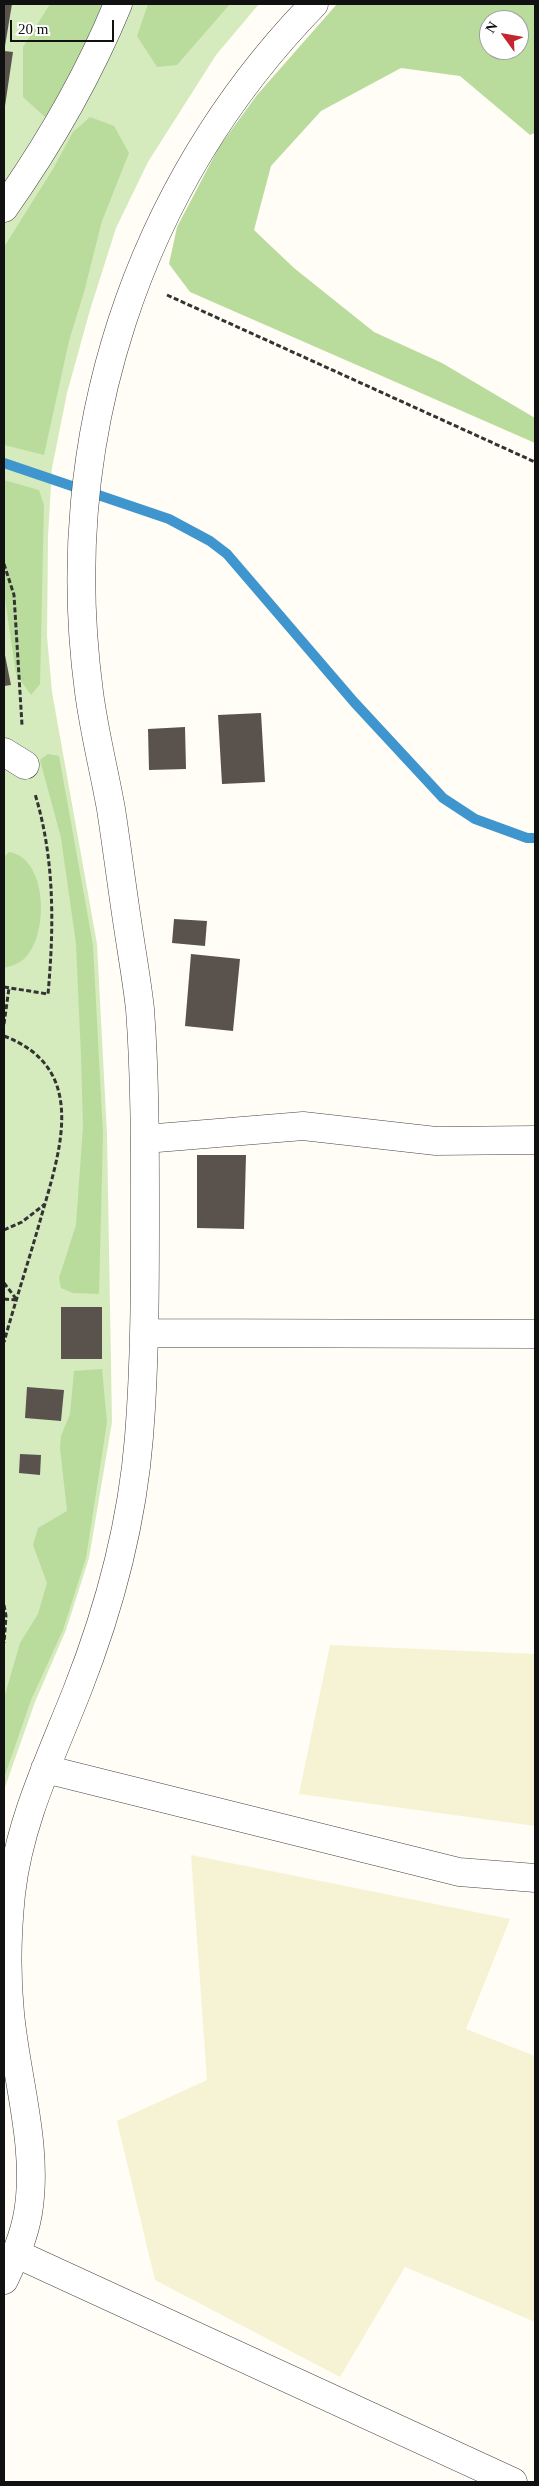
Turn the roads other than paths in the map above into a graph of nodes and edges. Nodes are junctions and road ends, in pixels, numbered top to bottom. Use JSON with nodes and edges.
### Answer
{"nodes":[{"id":1,"x":118,"y":4,"type":"edge"},
{"id":2,"x":314,"y":4,"type":"edge"},
{"id":3,"x":4,"y":208,"type":"edge"},
{"id":4,"x":145,"y":1138,"type":"junction"},
{"id":5,"x":535,"y":1140,"type":"edge"},
{"id":6,"x":144,"y":1334,"type":"junction"},
{"id":7,"x":535,"y":1334,"type":"edge"},
{"id":8,"x":45,"y":1769,"type":"junction"},
{"id":9,"x":535,"y":1878,"type":"edge"},
{"id":10,"x":16,"y":2254,"type":"junction"},
{"id":11,"x":4,"y":2280,"type":"edge"},
{"id":12,"x":512,"y":2482,"type":"edge"}],
"edges":[{"from":1,"to":3,"type":"street"},
{"from":2,"to":4,"type":"street"},
{"from":4,"to":5,"type":"street"},
{"from":4,"to":6,"type":"street"},
{"from":6,"to":7,"type":"street"},
{"from":6,"to":8,"type":"street"},
{"from":8,"to":9,"type":"street"},
{"from":8,"to":10,"type":"street"},
{"from":10,"to":11,"type":"street"},
{"from":10,"to":12,"type":"street"}]}
